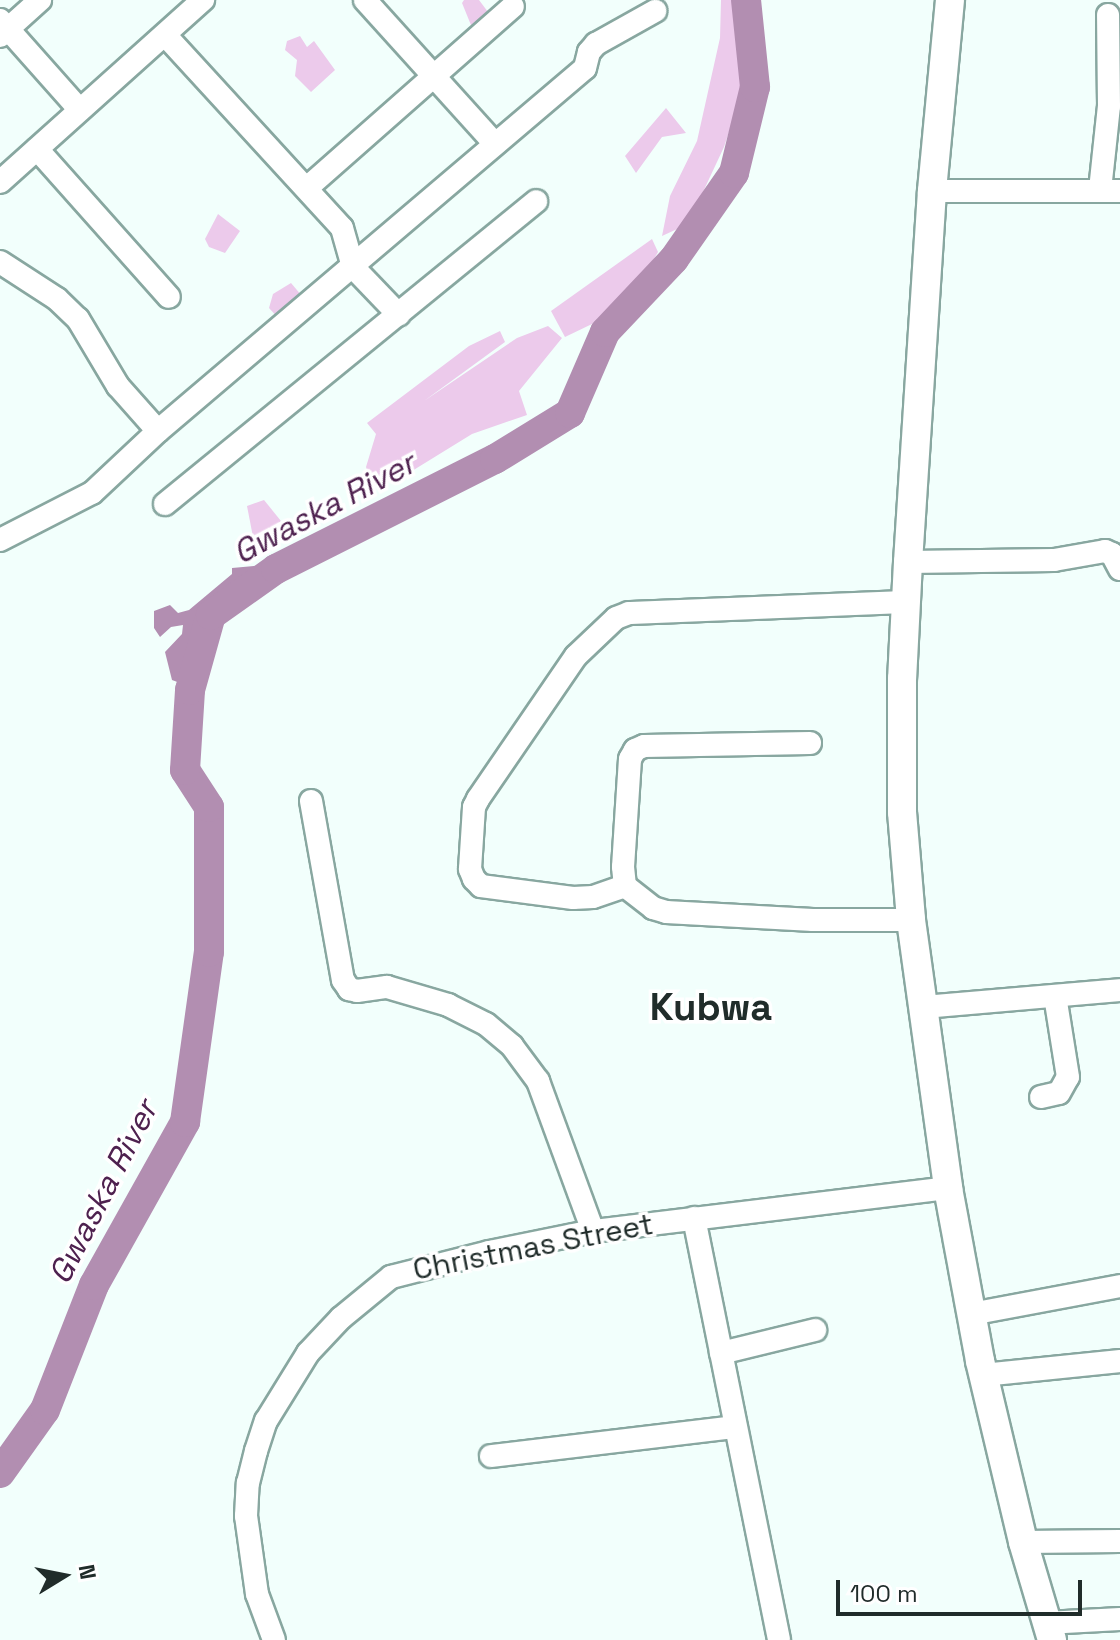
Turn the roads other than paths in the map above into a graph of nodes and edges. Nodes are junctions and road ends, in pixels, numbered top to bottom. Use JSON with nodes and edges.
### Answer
{"nodes":[{"id":1,"x":40,"y":0,"type":"edge"},
{"id":2,"x":203,"y":0,"type":"edge"},
{"id":3,"x":365,"y":0,"type":"edge"},
{"id":4,"x":950,"y":0,"type":"edge"},
{"id":5,"x":513,"y":6,"type":"dead end"},
{"id":6,"x":655,"y":11,"type":"dead end"},
{"id":7,"x":1108,"y":15,"type":"dead end"},
{"id":8,"x":3,"y":28,"type":"edge"},
{"id":9,"x":166,"y":36,"type":"junction"},
{"id":10,"x":436,"y":77,"type":"junction"},
{"id":11,"x":80,"y":110,"type":"junction"},
{"id":12,"x":495,"y":144,"type":"junction"},
{"id":13,"x":37,"y":149,"type":"junction"},
{"id":14,"x":0,"y":182,"type":"edge"},
{"id":15,"x":308,"y":187,"type":"junction"},
{"id":16,"x":1110,"y":190,"type":"edge"},
{"id":17,"x":932,"y":191,"type":"junction"},
{"id":18,"x":536,"y":201,"type":"dead end"},
{"id":19,"x":0,"y":262,"type":"edge"},
{"id":20,"x":353,"y":267,"type":"junction"},
{"id":21,"x":169,"y":297,"type":"dead end"},
{"id":22,"x":399,"y":315,"type":"junction"},
{"id":23,"x":158,"y":431,"type":"junction"},
{"id":24,"x":165,"y":504,"type":"dead end"},
{"id":25,"x":0,"y":540,"type":"edge"},
{"id":26,"x":908,"y":562,"type":"junction"},
{"id":27,"x":1120,"y":569,"type":"edge"},
{"id":28,"x":906,"y":602,"type":"junction"},
{"id":29,"x":810,"y":743,"type":"dead end"},
{"id":30,"x":311,"y":801,"type":"dead end"},
{"id":31,"x":625,"y":886,"type":"junction"},
{"id":32,"x":911,"y":920,"type":"junction"},
{"id":33,"x":1120,"y":990,"type":"edge"},
{"id":34,"x":1055,"y":996,"type":"junction"},
{"id":35,"x":923,"y":1007,"type":"junction"},
{"id":36,"x":1041,"y":1097,"type":"dead end"},
{"id":37,"x":948,"y":1188,"type":"junction"},
{"id":38,"x":694,"y":1218,"type":"junction"},
{"id":39,"x":593,"y":1231,"type":"junction"},
{"id":40,"x":1120,"y":1286,"type":"edge"},
{"id":41,"x":971,"y":1314,"type":"junction"},
{"id":42,"x":815,"y":1330,"type":"dead end"},
{"id":43,"x":721,"y":1353,"type":"junction"},
{"id":44,"x":1120,"y":1361,"type":"edge"},
{"id":45,"x":983,"y":1375,"type":"junction"},
{"id":46,"x":735,"y":1427,"type":"junction"},
{"id":47,"x":491,"y":1456,"type":"dead end"},
{"id":48,"x":1120,"y":1541,"type":"edge"},
{"id":49,"x":1023,"y":1542,"type":"junction"},
{"id":50,"x":1120,"y":1619,"type":"edge"},
{"id":51,"x":1049,"y":1632,"type":"edge"},
{"id":52,"x":274,"y":1640,"type":"edge"},
{"id":53,"x":779,"y":1640,"type":"edge"}],
"edges":[{"from":1,"to":8,"type":"street"},
{"from":2,"to":9,"type":"street"},
{"from":3,"to":10,"type":"street"},
{"from":4,"to":17,"type":"main road"},
{"from":5,"to":10,"type":"street"},
{"from":6,"to":12,"type":"street"},
{"from":7,"to":16,"type":"street"},
{"from":8,"to":11,"type":"street"},
{"from":9,"to":11,"type":"street"},
{"from":9,"to":15,"type":"street"},
{"from":10,"to":12,"type":"street"},
{"from":10,"to":15,"type":"street"},
{"from":11,"to":13,"type":"street"},
{"from":12,"to":20,"type":"street"},
{"from":13,"to":14,"type":"street"},
{"from":13,"to":21,"type":"street"},
{"from":15,"to":20,"type":"street"},
{"from":16,"to":17,"type":"street"},
{"from":17,"to":26,"type":"main road"},
{"from":18,"to":22,"type":"street"},
{"from":19,"to":23,"type":"street"},
{"from":20,"to":22,"type":"street"},
{"from":20,"to":23,"type":"street"},
{"from":22,"to":24,"type":"street"},
{"from":23,"to":25,"type":"street"},
{"from":26,"to":27,"type":"street"},
{"from":26,"to":28,"type":"main road"},
{"from":28,"to":31,"type":"street"},
{"from":28,"to":32,"type":"main road"},
{"from":29,"to":31,"type":"street"},
{"from":30,"to":39,"type":"street"},
{"from":31,"to":32,"type":"street"},
{"from":32,"to":35,"type":"main road"},
{"from":33,"to":34,"type":"street"},
{"from":34,"to":35,"type":"street"},
{"from":34,"to":36,"type":"street"},
{"from":35,"to":37,"type":"main road"},
{"from":37,"to":38,"type":"street","name":"Christmas Street"},
{"from":37,"to":41,"type":"main road"},
{"from":38,"to":39,"type":"street","name":"Christmas Street"},
{"from":38,"to":43,"type":"street"},
{"from":39,"to":52,"type":"street","name":"Christmas Street"},
{"from":40,"to":41,"type":"street"},
{"from":41,"to":45,"type":"main road"},
{"from":42,"to":43,"type":"street"},
{"from":43,"to":46,"type":"street"},
{"from":44,"to":45,"type":"street"},
{"from":45,"to":49,"type":"main road"},
{"from":46,"to":47,"type":"street"},
{"from":46,"to":53,"type":"street"},
{"from":48,"to":49,"type":"street"},
{"from":49,"to":51,"type":"main road"},
{"from":50,"to":51,"type":"street"}]}
